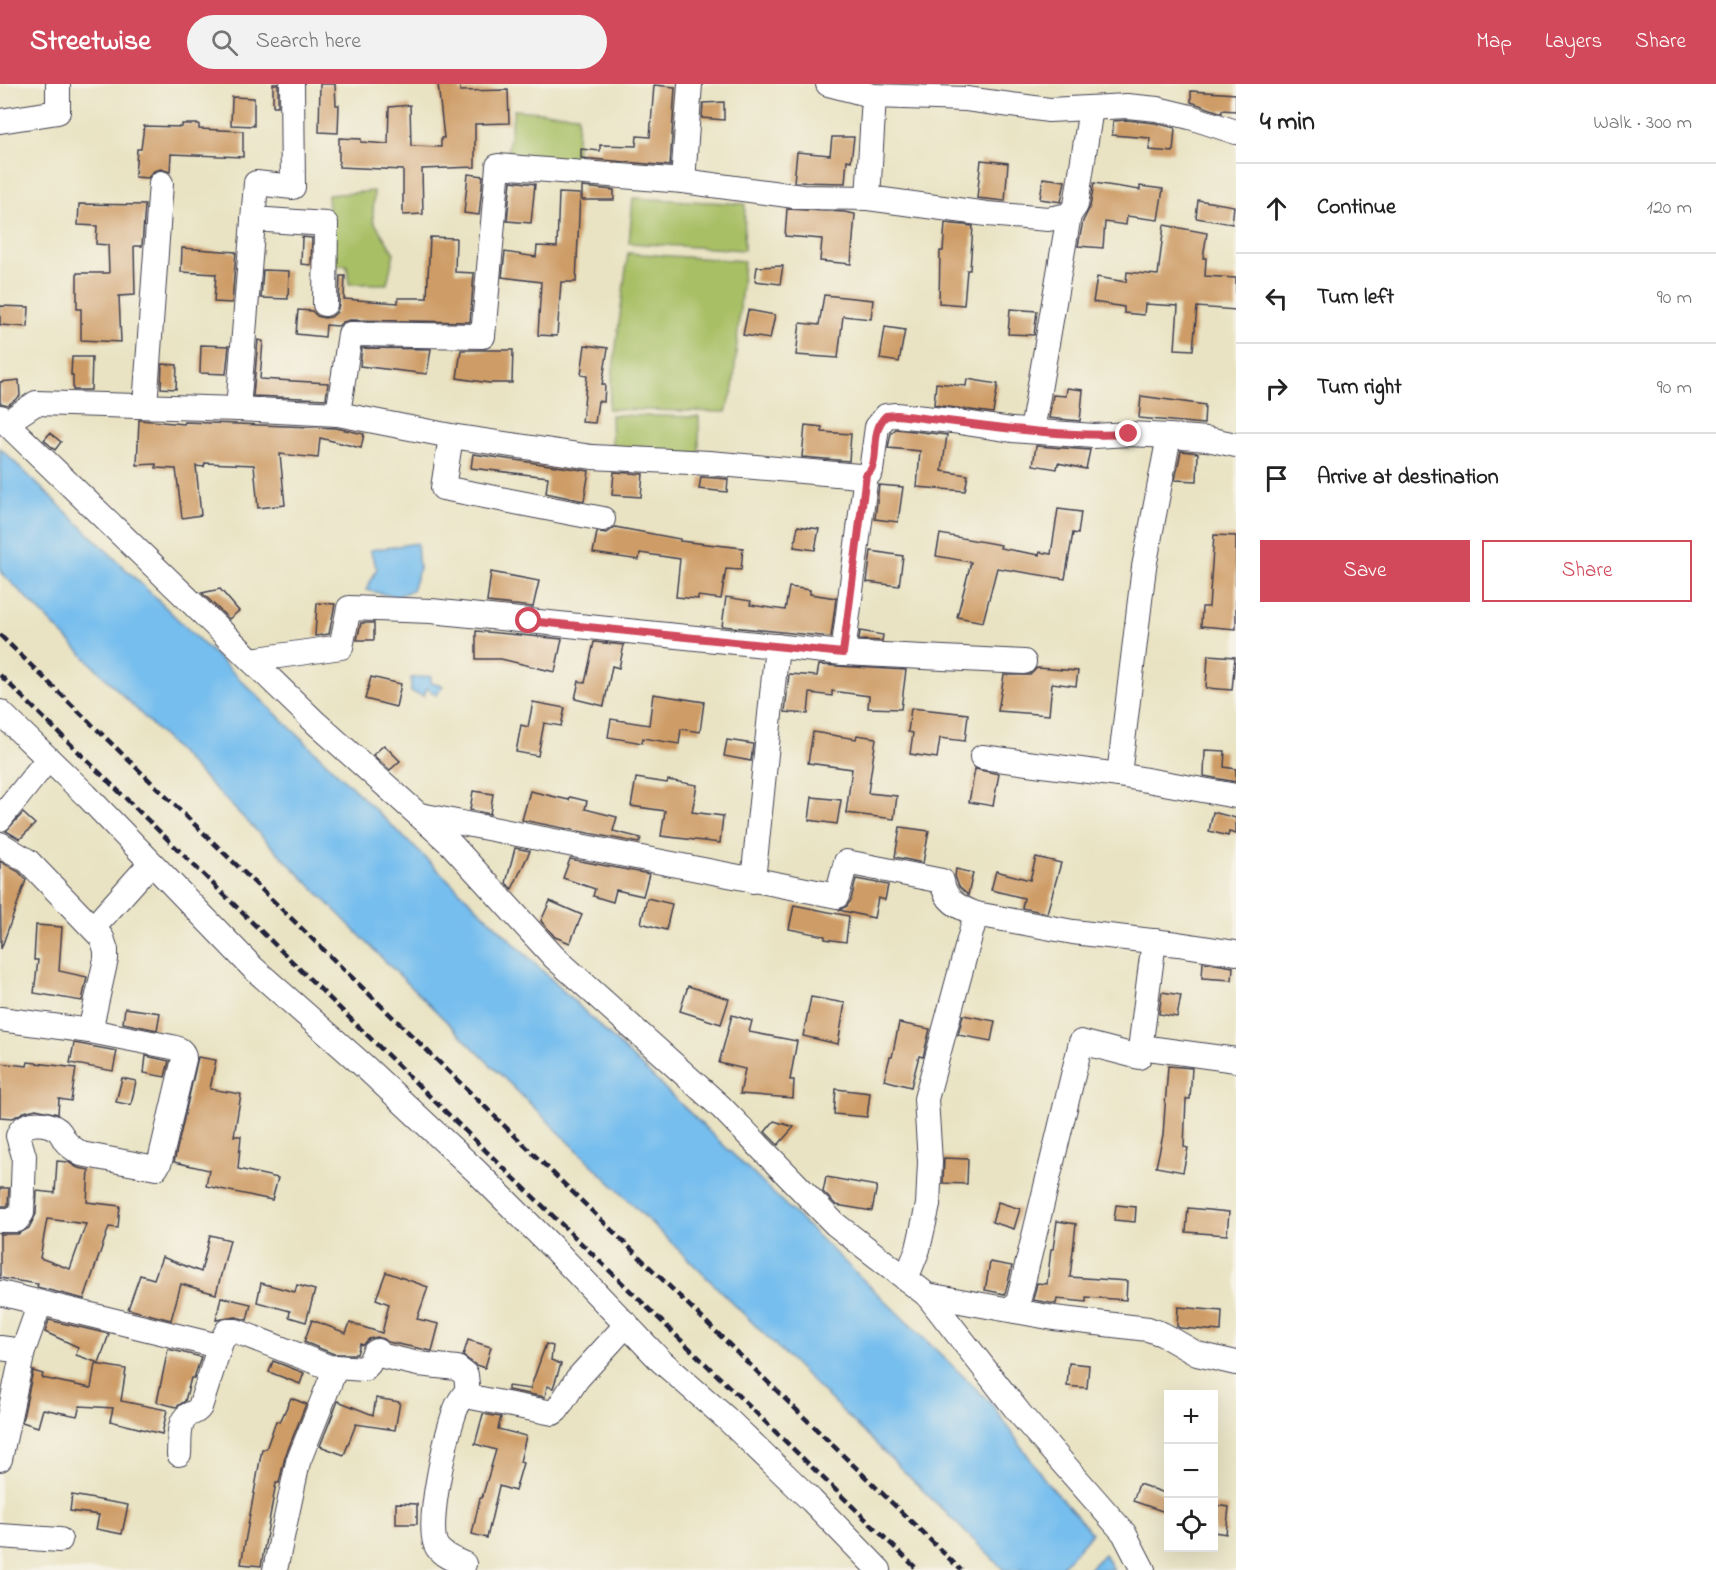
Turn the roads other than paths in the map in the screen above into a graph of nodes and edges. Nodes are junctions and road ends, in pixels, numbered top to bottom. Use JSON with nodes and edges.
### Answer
{"nodes":[{"id":1,"x":58,"y":84,"type":"edge"},
{"id":2,"x":292,"y":84,"type":"edge"},
{"id":3,"x":690,"y":84,"type":"edge"},
{"id":4,"x":828,"y":84,"type":"edge"},
{"id":5,"x":874,"y":96,"type":"junction"},
{"id":6,"x":1091,"y":108,"type":"junction"},
{"id":7,"x":0,"y":121,"type":"edge"},
{"id":8,"x":1236,"y":132,"type":"edge"},
{"id":9,"x":683,"y":182,"type":"junction"},
{"id":10,"x":161,"y":183,"type":"dead end"},
{"id":11,"x":868,"y":198,"type":"junction"},
{"id":12,"x":1069,"y":215,"type":"junction"},
{"id":13,"x":253,"y":219,"type":"junction"},
{"id":14,"x":325,"y":304,"type":"dead end"},
{"id":15,"x":145,"y":406,"type":"junction"},
{"id":16,"x":238,"y":409,"type":"junction"},
{"id":17,"x":338,"y":414,"type":"junction"},
{"id":18,"x":3,"y":420,"type":"edge"},
{"id":19,"x":1032,"y":431,"type":"junction"},
{"id":20,"x":451,"y":436,"type":"junction"},
{"id":21,"x":1169,"y":436,"type":"junction"},
{"id":22,"x":1236,"y":445,"type":"edge"},
{"id":23,"x":866,"y":475,"type":"junction"},
{"id":24,"x":603,"y":519,"type":"dead end"},
{"id":25,"x":777,"y":646,"type":"junction"},
{"id":26,"x":843,"y":653,"type":"junction"},
{"id":27,"x":251,"y":660,"type":"junction"},
{"id":28,"x":1024,"y":662,"type":"dead end"},
{"id":29,"x":0,"y":712,"type":"edge"},
{"id":30,"x":982,"y":758,"type":"dead end"},
{"id":31,"x":48,"y":759,"type":"junction"},
{"id":32,"x":1119,"y":775,"type":"junction"},
{"id":33,"x":1236,"y":796,"type":"edge"},
{"id":34,"x":420,"y":815,"type":"junction"},
{"id":35,"x":0,"y":819,"type":"edge"},
{"id":36,"x":0,"y":844,"type":"edge"},
{"id":37,"x":151,"y":863,"type":"junction"},
{"id":38,"x":753,"y":881,"type":"junction"},
{"id":39,"x":976,"y":914,"type":"junction"},
{"id":40,"x":93,"y":928,"type":"junction"},
{"id":41,"x":1154,"y":941,"type":"junction"},
{"id":42,"x":1236,"y":953,"type":"edge"},
{"id":43,"x":0,"y":1019,"type":"edge"},
{"id":44,"x":90,"y":1031,"type":"junction"},
{"id":45,"x":1141,"y":1047,"type":"junction"},
{"id":46,"x":1236,"y":1060,"type":"edge"},
{"id":47,"x":10,"y":1146,"type":"edge"},
{"id":48,"x":0,"y":1220,"type":"edge"},
{"id":49,"x":906,"y":1279,"type":"junction"},
{"id":50,"x":0,"y":1293,"type":"edge"},
{"id":51,"x":927,"y":1295,"type":"junction"},
{"id":52,"x":40,"y":1303,"type":"junction"},
{"id":53,"x":1016,"y":1311,"type":"junction"},
{"id":54,"x":627,"y":1324,"type":"junction"},
{"id":55,"x":221,"y":1342,"type":"junction"},
{"id":56,"x":12,"y":1350,"type":"edge"},
{"id":57,"x":1236,"y":1363,"type":"edge"},
{"id":58,"x":334,"y":1369,"type":"junction"},
{"id":59,"x":467,"y":1391,"type":"junction"},
{"id":60,"x":179,"y":1454,"type":"dead end"},
{"id":61,"x":0,"y":1459,"type":"edge"},
{"id":62,"x":0,"y":1536,"type":"edge"},
{"id":63,"x":60,"y":1540,"type":"dead end"},
{"id":64,"x":464,"y":1564,"type":"dead end"},
{"id":65,"x":275,"y":1570,"type":"edge"},
{"id":66,"x":879,"y":1570,"type":"edge"},
{"id":67,"x":1143,"y":1570,"type":"edge"}],
"edges":[{"from":1,"to":7,"type":"street"},
{"from":2,"to":13,"type":"street"},
{"from":3,"to":9,"type":"street"},
{"from":4,"to":5,"type":"street"},
{"from":5,"to":6,"type":"street"},
{"from":5,"to":11,"type":"street"},
{"from":6,"to":8,"type":"street"},
{"from":6,"to":12,"type":"street"},
{"from":9,"to":11,"type":"street"},
{"from":9,"to":17,"type":"street"},
{"from":10,"to":15,"type":"street"},
{"from":11,"to":12,"type":"street"},
{"from":12,"to":19,"type":"street"},
{"from":13,"to":14,"type":"street"},
{"from":13,"to":16,"type":"street"},
{"from":15,"to":16,"type":"street"},
{"from":15,"to":18,"type":"street"},
{"from":16,"to":17,"type":"street"},
{"from":17,"to":20,"type":"street"},
{"from":18,"to":27,"type":"street"},
{"from":19,"to":21,"type":"street"},
{"from":19,"to":23,"type":"street"},
{"from":20,"to":23,"type":"street"},
{"from":20,"to":24,"type":"street"},
{"from":21,"to":22,"type":"street"},
{"from":21,"to":32,"type":"street"},
{"from":23,"to":26,"type":"street"},
{"from":25,"to":26,"type":"street"},
{"from":25,"to":27,"type":"street"},
{"from":25,"to":38,"type":"street"},
{"from":26,"to":28,"type":"street"},
{"from":27,"to":34,"type":"street"},
{"from":29,"to":31,"type":"street"},
{"from":30,"to":32,"type":"street"},
{"from":31,"to":35,"type":"street"},
{"from":31,"to":37,"type":"street"},
{"from":32,"to":33,"type":"street"},
{"from":34,"to":38,"type":"street"},
{"from":34,"to":49,"type":"street"},
{"from":36,"to":40,"type":"street"},
{"from":37,"to":40,"type":"street"},
{"from":37,"to":54,"type":"street"},
{"from":38,"to":39,"type":"street"},
{"from":39,"to":41,"type":"street"},
{"from":39,"to":49,"type":"street"},
{"from":40,"to":44,"type":"street"},
{"from":41,"to":42,"type":"street"},
{"from":41,"to":45,"type":"street"},
{"from":43,"to":44,"type":"street"},
{"from":44,"to":47,"type":"street"},
{"from":45,"to":46,"type":"street"},
{"from":45,"to":53,"type":"street"},
{"from":47,"to":48,"type":"street"},
{"from":49,"to":51,"type":"street"},
{"from":50,"to":52,"type":"street"},
{"from":51,"to":53,"type":"street"},
{"from":51,"to":67,"type":"street"},
{"from":52,"to":55,"type":"street"},
{"from":52,"to":56,"type":"street"},
{"from":53,"to":57,"type":"street"},
{"from":54,"to":59,"type":"street"},
{"from":54,"to":66,"type":"street"},
{"from":55,"to":58,"type":"street"},
{"from":55,"to":60,"type":"street"},
{"from":56,"to":61,"type":"street"},
{"from":58,"to":59,"type":"street"},
{"from":58,"to":65,"type":"street"},
{"from":59,"to":64,"type":"street"},
{"from":62,"to":63,"type":"street"}]}
